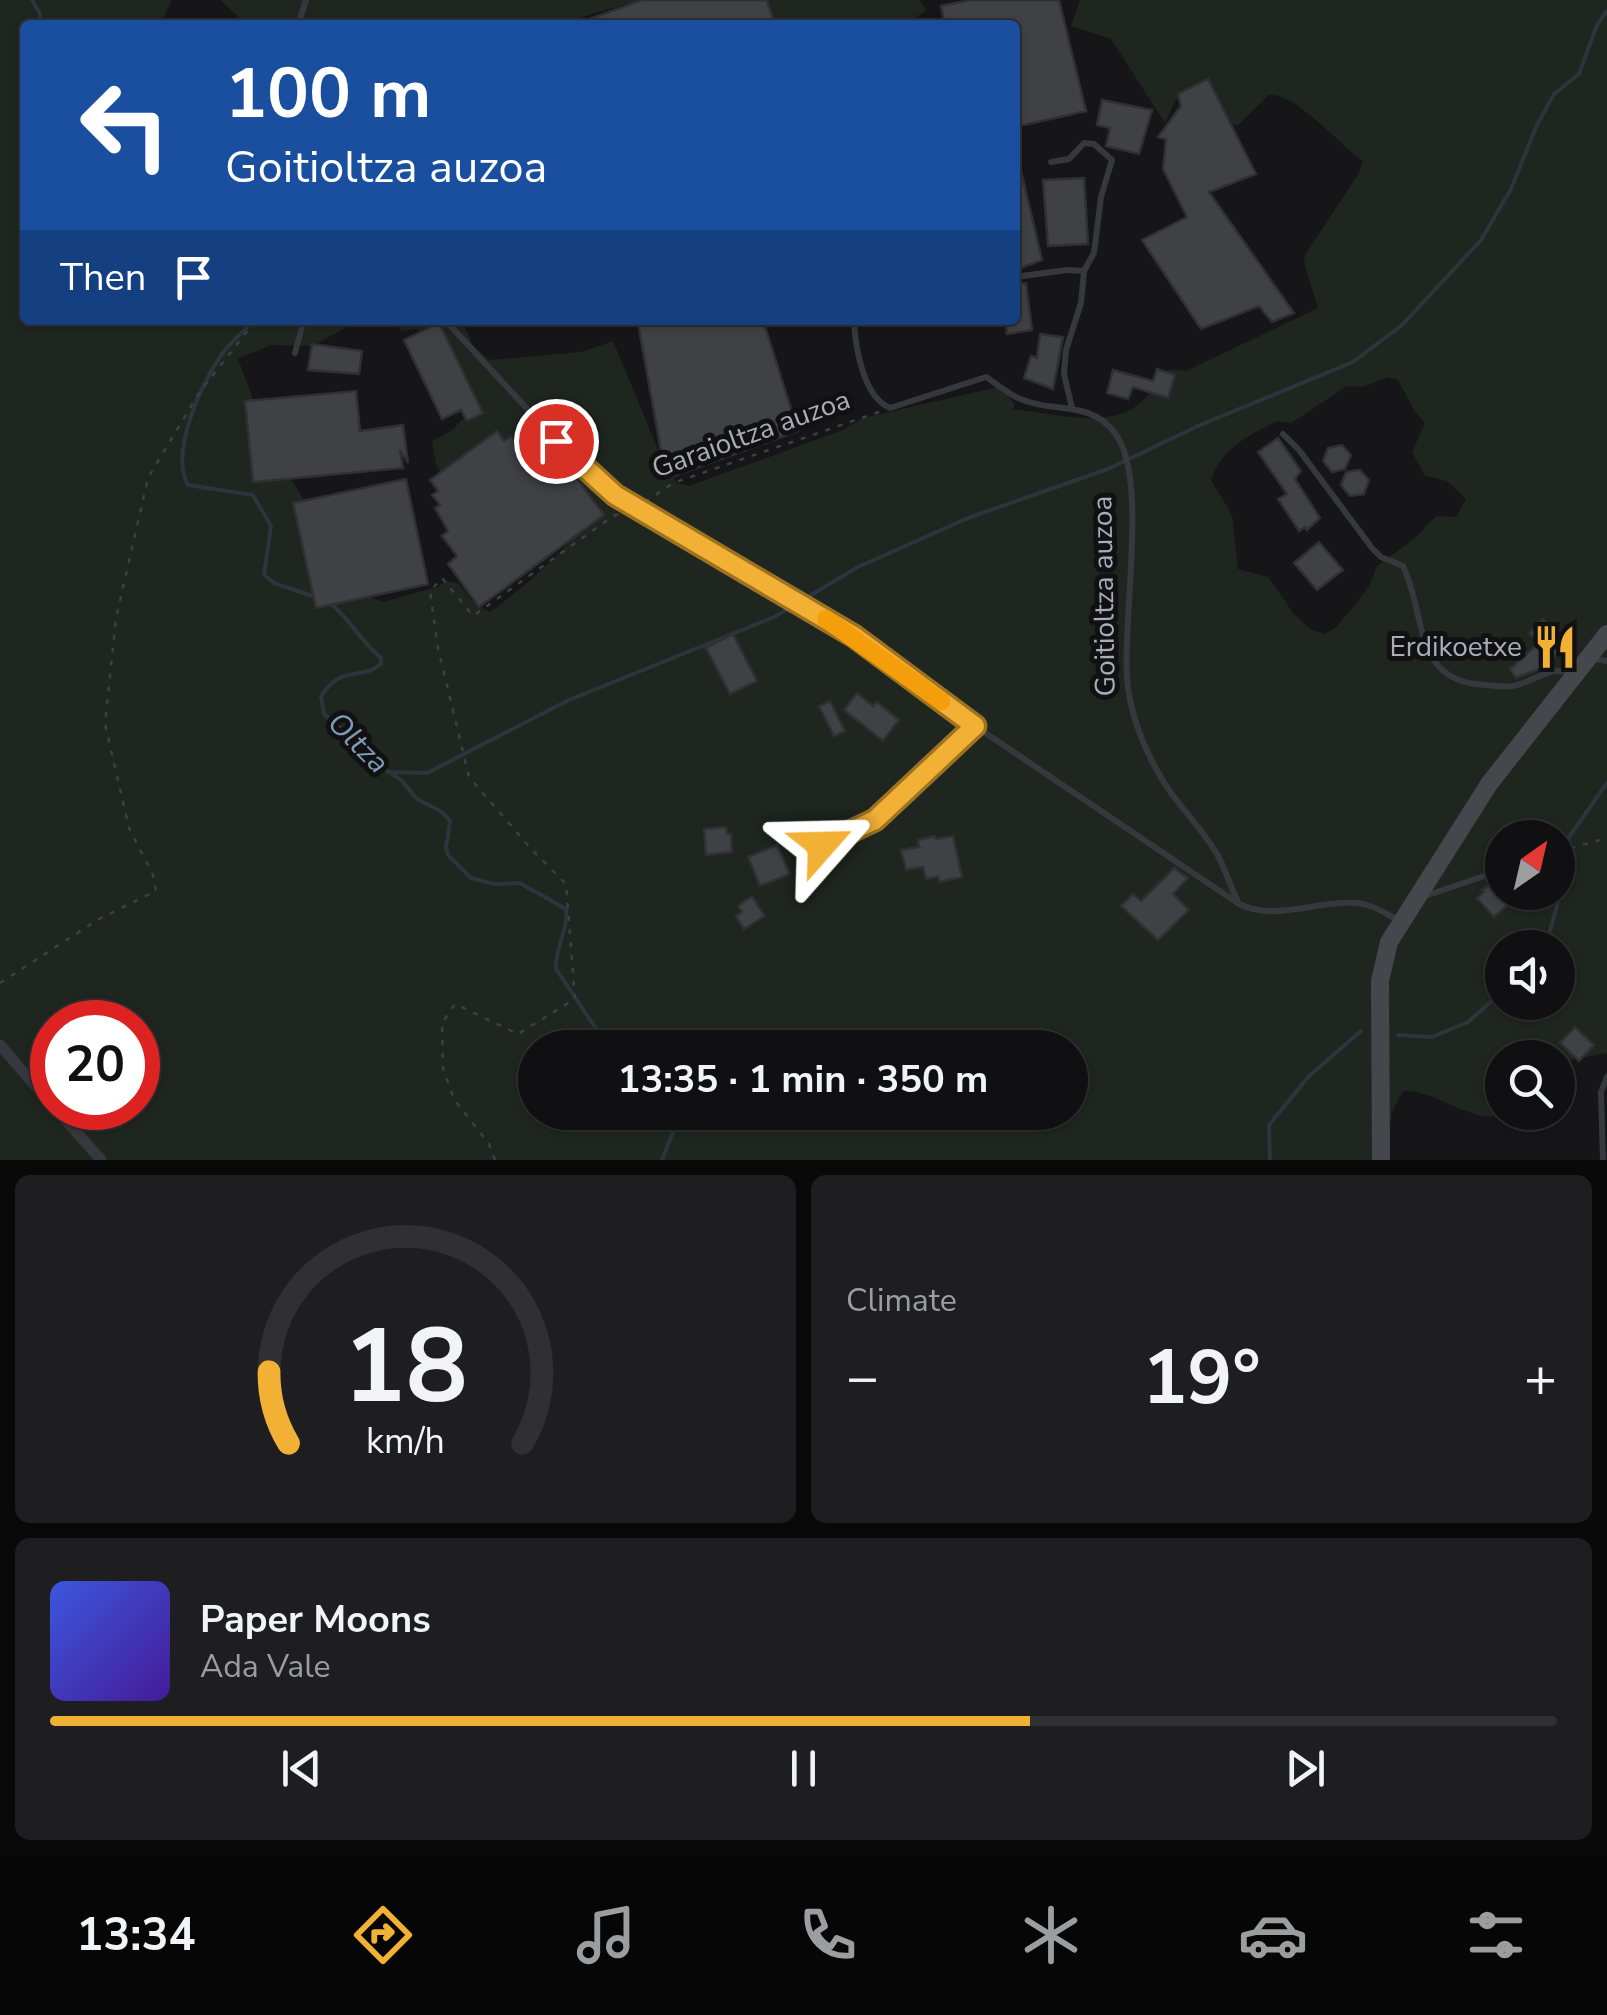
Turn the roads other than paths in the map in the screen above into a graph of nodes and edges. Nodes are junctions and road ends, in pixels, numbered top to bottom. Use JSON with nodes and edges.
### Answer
{"nodes":[{"id":1,"x":1051,"y":162,"type":"dead end"},
{"id":2,"x":1084,"y":272,"type":"junction"},
{"id":3,"x":1020,"y":277,"type":"edge"},
{"id":4,"x":303,"y":325,"type":"edge"},
{"id":5,"x":450,"y":325,"type":"edge"},
{"id":6,"x":855,"y":325,"type":"edge"},
{"id":7,"x":295,"y":354,"type":"dead end"},
{"id":8,"x":1072,"y":408,"type":"junction"},
{"id":9,"x":1282,"y":434,"type":"dead end"},
{"id":10,"x":1607,"y":634,"type":"edge"},
{"id":11,"x":1598,"y":660,"type":"edge"},
{"id":12,"x":1576,"y":675,"type":"junction"},
{"id":13,"x":975,"y":726,"type":"junction"},
{"id":14,"x":822,"y":845,"type":"dead end"},
{"id":15,"x":1485,"y":876,"type":"edge"},
{"id":16,"x":1416,"y":896,"type":"junction"},
{"id":17,"x":1239,"y":904,"type":"junction"},
{"id":18,"x":1400,"y":922,"type":"junction"},
{"id":19,"x":0,"y":1045,"type":"edge"},
{"id":20,"x":1607,"y":1077,"type":"edge"},
{"id":21,"x":30,"y":1079,"type":"edge"},
{"id":22,"x":75,"y":1130,"type":"edge"},
{"id":23,"x":101,"y":1160,"type":"edge"},
{"id":24,"x":1381,"y":1160,"type":"edge"},
{"id":25,"x":1603,"y":1160,"type":"edge"}],
"edges":[{"from":1,"to":2,"type":"lane"},
{"from":2,"to":3,"type":"lane"},
{"from":2,"to":8,"type":"lane"},
{"from":4,"to":7,"type":"lane"},
{"from":5,"to":13,"type":"lane"},
{"from":6,"to":8,"type":"lane","name":"Goitioltza auzoa"},
{"from":8,"to":17,"type":"lane","name":"Goitioltza auzoa"},
{"from":9,"to":12,"type":"lane"},
{"from":10,"to":11,"type":"street"},
{"from":11,"to":12,"type":"street"},
{"from":12,"to":16,"type":"street"},
{"from":13,"to":14,"type":"lane"},
{"from":13,"to":17,"type":"lane"},
{"from":15,"to":16,"type":"lane"},
{"from":16,"to":18,"type":"street"},
{"from":17,"to":18,"type":"lane"},
{"from":18,"to":24,"type":"street"},
{"from":19,"to":21,"type":"street"},
{"from":20,"to":25,"type":"lane"},
{"from":22,"to":23,"type":"street"}]}
